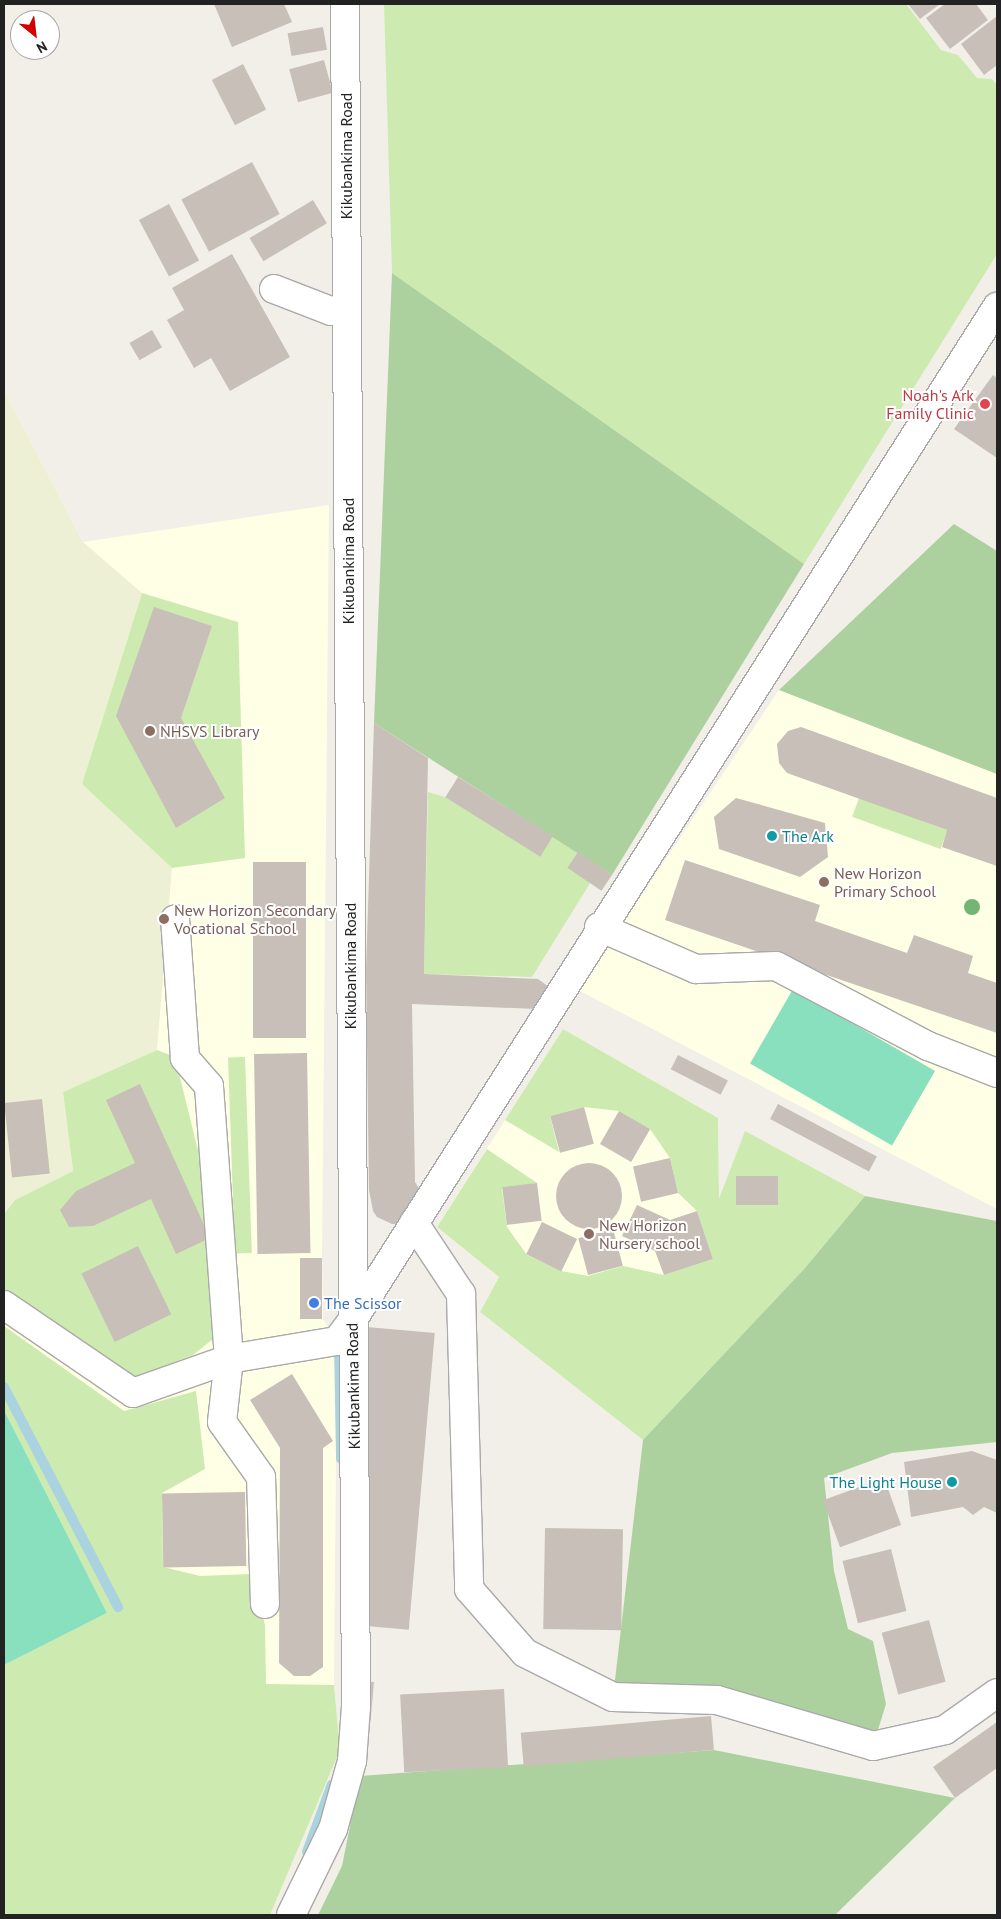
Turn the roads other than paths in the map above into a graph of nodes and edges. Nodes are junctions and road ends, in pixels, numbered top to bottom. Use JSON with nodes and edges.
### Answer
{"nodes":[{"id":1,"x":345,"y":4,"type":"edge"},
{"id":2,"x":274,"y":289,"type":"dead end"},
{"id":3,"x":997,"y":307,"type":"edge"},
{"id":4,"x":347,"y":309,"type":"junction"},
{"id":5,"x":175,"y":918,"type":"dead end"},
{"id":6,"x":599,"y":928,"type":"junction"},
{"id":7,"x":997,"y":1073,"type":"edge"},
{"id":8,"x":414,"y":1224,"type":"junction"},
{"id":9,"x":4,"y":1304,"type":"edge"},
{"id":10,"x":352,"y":1321,"type":"junction"},
{"id":11,"x":229,"y":1359,"type":"junction"},
{"id":12,"x":265,"y":1604,"type":"dead end"},
{"id":13,"x":997,"y":1693,"type":"edge"},
{"id":14,"x":291,"y":1915,"type":"edge"}],
"edges":[{"from":1,"to":4,"type":"street","name":"Kikubankima Road"},
{"from":2,"to":4,"type":"street"},
{"from":3,"to":6,"type":"street"},
{"from":4,"to":10,"type":"street","name":"Kikubankima Road"},
{"from":5,"to":11,"type":"street"},
{"from":6,"to":7,"type":"street"},
{"from":6,"to":8,"type":"street"},
{"from":8,"to":10,"type":"street"},
{"from":8,"to":13,"type":"street"},
{"from":9,"to":11,"type":"street"},
{"from":10,"to":11,"type":"street"},
{"from":10,"to":14,"type":"street","name":"Kikubankima Road"},
{"from":11,"to":12,"type":"street"}]}
